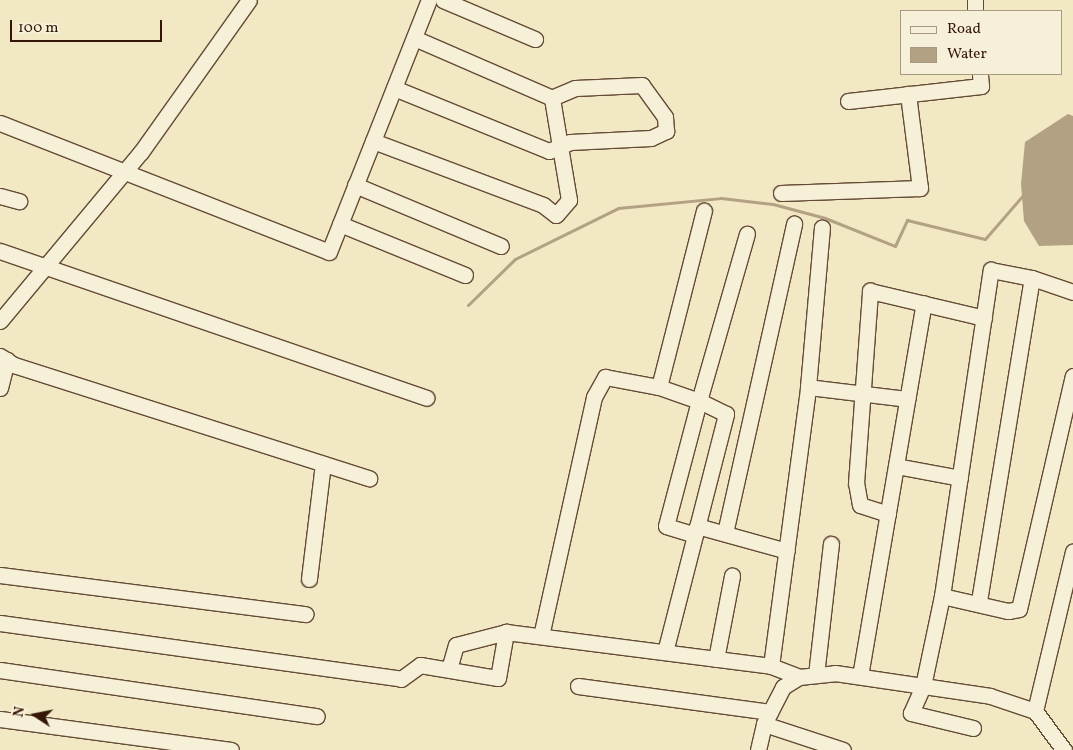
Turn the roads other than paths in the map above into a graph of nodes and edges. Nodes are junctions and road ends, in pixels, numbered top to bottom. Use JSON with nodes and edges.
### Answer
{"nodes":[{"id":1,"x":250,"y":0,"type":"edge"},
{"id":2,"x":429,"y":0,"type":"edge"},
{"id":3,"x":442,"y":0,"type":"edge"},
{"id":4,"x":414,"y":38,"type":"junction"},
{"id":5,"x":535,"y":39,"type":"dead end"},
{"id":6,"x":980,"y":75,"type":"edge"},
{"id":7,"x":394,"y":88,"type":"junction"},
{"id":8,"x":908,"y":94,"type":"junction"},
{"id":9,"x":552,"y":98,"type":"junction"},
{"id":10,"x":848,"y":101,"type":"dead end"},
{"id":11,"x":0,"y":123,"type":"edge"},
{"id":12,"x":373,"y":141,"type":"junction"},
{"id":13,"x":559,"y":147,"type":"junction"},
{"id":14,"x":120,"y":173,"type":"junction"},
{"id":15,"x":356,"y":184,"type":"junction"},
{"id":16,"x":781,"y":193,"type":"dead end"},
{"id":17,"x":0,"y":196,"type":"edge"},
{"id":18,"x":19,"y":201,"type":"dead end"},
{"id":19,"x":704,"y":211,"type":"dead end"},
{"id":20,"x":340,"y":224,"type":"junction"},
{"id":21,"x":794,"y":224,"type":"dead end"},
{"id":22,"x":822,"y":228,"type":"dead end"},
{"id":23,"x":747,"y":234,"type":"dead end"},
{"id":24,"x":500,"y":246,"type":"dead end"},
{"id":25,"x":0,"y":251,"type":"edge"},
{"id":26,"x":46,"y":266,"type":"junction"},
{"id":27,"x":465,"y":274,"type":"dead end"},
{"id":28,"x":1032,"y":278,"type":"junction"},
{"id":29,"x":1073,"y":292,"type":"edge"},
{"id":30,"x":924,"y":303,"type":"junction"},
{"id":31,"x":984,"y":318,"type":"junction"},
{"id":32,"x":0,"y":321,"type":"edge"},
{"id":33,"x":4,"y":358,"type":"edge"},
{"id":34,"x":1073,"y":376,"type":"edge"},
{"id":35,"x":808,"y":387,"type":"junction"},
{"id":36,"x":0,"y":388,"type":"edge"},
{"id":37,"x":659,"y":388,"type":"junction"},
{"id":38,"x":861,"y":392,"type":"junction"},
{"id":39,"x":426,"y":398,"type":"dead end"},
{"id":40,"x":908,"y":399,"type":"junction"},
{"id":41,"x":698,"y":400,"type":"junction"},
{"id":42,"x":324,"y":464,"type":"junction"},
{"id":43,"x":896,"y":466,"type":"junction"},
{"id":44,"x":369,"y":478,"type":"dead end"},
{"id":45,"x":960,"y":478,"type":"junction"},
{"id":46,"x":888,"y":514,"type":"junction"},
{"id":47,"x":696,"y":530,"type":"junction"},
{"id":48,"x":725,"y":534,"type":"junction"},
{"id":49,"x":831,"y":544,"type":"dead end"},
{"id":50,"x":788,"y":551,"type":"junction"},
{"id":51,"x":1073,"y":551,"type":"edge"},
{"id":52,"x":0,"y":575,"type":"edge"},
{"id":53,"x":732,"y":576,"type":"dead end"},
{"id":54,"x":309,"y":579,"type":"dead end"},
{"id":55,"x":942,"y":596,"type":"junction"},
{"id":56,"x":979,"y":601,"type":"junction"},
{"id":57,"x":306,"y":614,"type":"dead end"},
{"id":58,"x":0,"y":622,"type":"edge"},
{"id":59,"x":506,"y":632,"type":"junction"},
{"id":60,"x":541,"y":636,"type":"junction"},
{"id":61,"x":665,"y":652,"type":"junction"},
{"id":62,"x":716,"y":659,"type":"junction"},
{"id":63,"x":770,"y":666,"type":"junction"},
{"id":64,"x":448,"y":669,"type":"junction"},
{"id":65,"x":0,"y":670,"type":"edge"},
{"id":66,"x":816,"y":675,"type":"junction"},
{"id":67,"x":860,"y":676,"type":"junction"},
{"id":68,"x":799,"y":678,"type":"junction"},
{"id":69,"x":578,"y":686,"type":"dead end"},
{"id":70,"x":923,"y":686,"type":"junction"},
{"id":71,"x":1035,"y":711,"type":"junction"},
{"id":72,"x":317,"y":716,"type":"dead end"},
{"id":73,"x":767,"y":718,"type":"junction"},
{"id":74,"x":0,"y":719,"type":"edge"},
{"id":75,"x":974,"y":728,"type":"dead end"},
{"id":76,"x":231,"y":750,"type":"edge"},
{"id":77,"x":758,"y":750,"type":"edge"},
{"id":78,"x":843,"y":750,"type":"edge"},
{"id":79,"x":1064,"y":750,"type":"edge"}],
"edges":[{"from":1,"to":14,"type":"street"},
{"from":2,"to":4,"type":"street"},
{"from":3,"to":5,"type":"street"},
{"from":4,"to":7,"type":"street"},
{"from":4,"to":9,"type":"street"},
{"from":6,"to":8,"type":"street"},
{"from":7,"to":12,"type":"street"},
{"from":7,"to":13,"type":"street"},
{"from":8,"to":10,"type":"street"},
{"from":8,"to":16,"type":"street"},
{"from":9,"to":13,"type":"street"},
{"from":9,"to":13,"type":"street"},
{"from":11,"to":14,"type":"street"},
{"from":12,"to":13,"type":"street"},
{"from":12,"to":15,"type":"street"},
{"from":14,"to":20,"type":"street"},
{"from":14,"to":26,"type":"street"},
{"from":15,"to":20,"type":"street"},
{"from":15,"to":24,"type":"street"},
{"from":17,"to":18,"type":"street"},
{"from":19,"to":37,"type":"street"},
{"from":20,"to":27,"type":"street"},
{"from":21,"to":48,"type":"street"},
{"from":22,"to":35,"type":"street"},
{"from":23,"to":41,"type":"street"},
{"from":25,"to":26,"type":"street"},
{"from":26,"to":32,"type":"street"},
{"from":26,"to":39,"type":"street"},
{"from":28,"to":29,"type":"street"},
{"from":28,"to":31,"type":"street"},
{"from":28,"to":56,"type":"street"},
{"from":30,"to":31,"type":"street"},
{"from":30,"to":38,"type":"street"},
{"from":30,"to":40,"type":"street"},
{"from":31,"to":45,"type":"street"},
{"from":33,"to":36,"type":"street"},
{"from":33,"to":42,"type":"street"},
{"from":34,"to":56,"type":"street"},
{"from":35,"to":38,"type":"street"},
{"from":35,"to":50,"type":"street"},
{"from":37,"to":41,"type":"street"},
{"from":37,"to":60,"type":"street"},
{"from":38,"to":40,"type":"street"},
{"from":38,"to":46,"type":"street"},
{"from":40,"to":43,"type":"street"},
{"from":41,"to":47,"type":"street"},
{"from":41,"to":47,"type":"street"},
{"from":42,"to":44,"type":"street"},
{"from":42,"to":54,"type":"street"},
{"from":43,"to":45,"type":"street"},
{"from":43,"to":46,"type":"street"},
{"from":45,"to":55,"type":"street"},
{"from":46,"to":67,"type":"street"},
{"from":47,"to":48,"type":"street"},
{"from":47,"to":61,"type":"street"},
{"from":48,"to":50,"type":"street"},
{"from":49,"to":66,"type":"street"},
{"from":50,"to":63,"type":"street"},
{"from":51,"to":71,"type":"street"},
{"from":52,"to":57,"type":"street"},
{"from":53,"to":62,"type":"street"},
{"from":55,"to":56,"type":"street"},
{"from":55,"to":70,"type":"street"},
{"from":58,"to":64,"type":"street"},
{"from":59,"to":60,"type":"street"},
{"from":59,"to":64,"type":"street"},
{"from":59,"to":64,"type":"street"},
{"from":60,"to":61,"type":"street"},
{"from":61,"to":62,"type":"street"},
{"from":62,"to":63,"type":"street"},
{"from":63,"to":68,"type":"street"},
{"from":65,"to":72,"type":"street"},
{"from":66,"to":67,"type":"street"},
{"from":66,"to":68,"type":"street"},
{"from":67,"to":70,"type":"street"},
{"from":68,"to":73,"type":"street"},
{"from":69,"to":73,"type":"street"},
{"from":70,"to":71,"type":"street"},
{"from":70,"to":75,"type":"street"},
{"from":71,"to":79,"type":"street"},
{"from":73,"to":77,"type":"street"},
{"from":73,"to":78,"type":"street"},
{"from":74,"to":76,"type":"street"}]}
